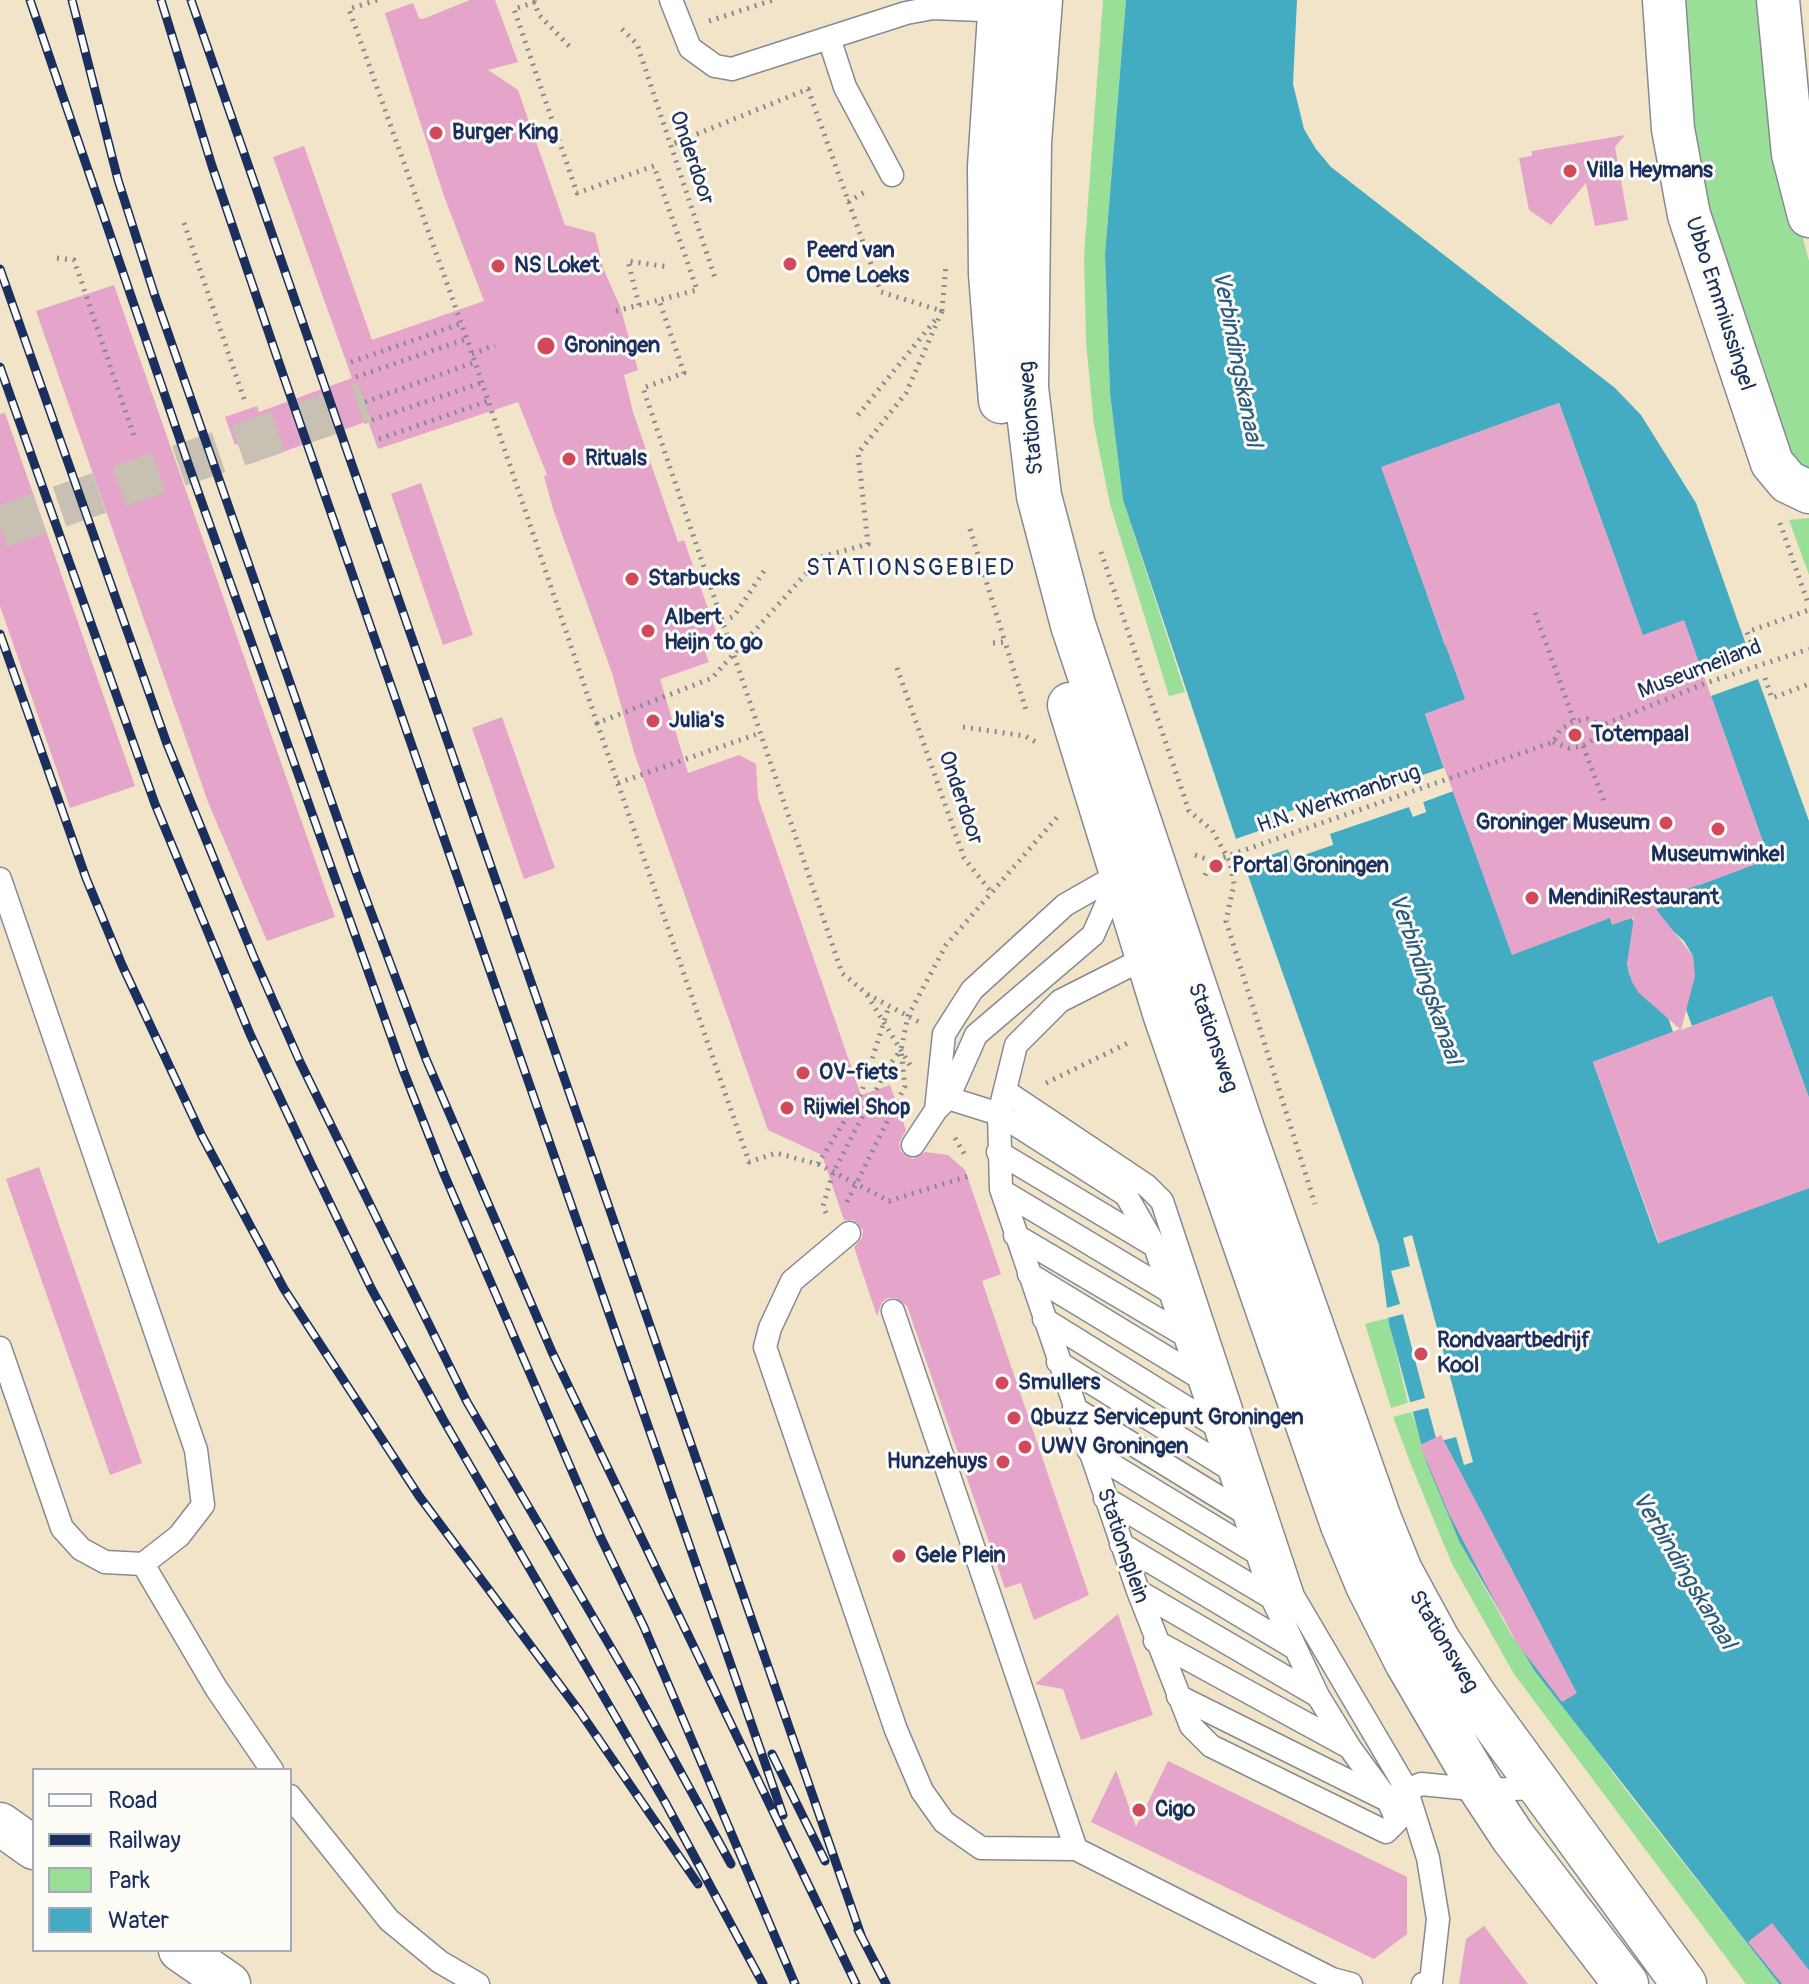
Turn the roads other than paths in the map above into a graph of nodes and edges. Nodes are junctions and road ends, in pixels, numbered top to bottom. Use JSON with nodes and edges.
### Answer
{"nodes":[{"id":1,"x":671,"y":0,"type":"edge"},
{"id":2,"x":1664,"y":0,"type":"edge"},
{"id":3,"x":1778,"y":0,"type":"edge"},
{"id":4,"x":1020,"y":6,"type":"edge"},
{"id":5,"x":829,"y":38,"type":"junction"},
{"id":6,"x":892,"y":175,"type":"dead end"},
{"id":7,"x":1809,"y":216,"type":"edge"},
{"id":8,"x":1809,"y":492,"type":"edge"},
{"id":9,"x":1121,"y":873,"type":"junction"},
{"id":10,"x":0,"y":879,"type":"edge"},
{"id":11,"x":1169,"y":909,"type":"junction"},
{"id":12,"x":1147,"y":957,"type":"junction"},
{"id":13,"x":1005,"y":1091,"type":"junction"},
{"id":14,"x":942,"y":1104,"type":"junction"},
{"id":15,"x":999,"y":1114,"type":"junction"},
{"id":16,"x":913,"y":1145,"type":"dead end"},
{"id":17,"x":998,"y":1152,"type":"junction"},
{"id":18,"x":1002,"y":1191,"type":"junction"},
{"id":19,"x":849,"y":1233,"type":"dead end"},
{"id":20,"x":1015,"y":1235,"type":"junction"},
{"id":21,"x":1155,"y":1246,"type":"junction"},
{"id":22,"x":1029,"y":1274,"type":"junction"},
{"id":23,"x":1169,"y":1291,"type":"junction"},
{"id":24,"x":893,"y":1311,"type":"dead end"},
{"id":25,"x":1044,"y":1319,"type":"junction"},
{"id":26,"x":1183,"y":1334,"type":"junction"},
{"id":27,"x":0,"y":1348,"type":"edge"},
{"id":28,"x":1058,"y":1362,"type":"junction"},
{"id":29,"x":1197,"y":1376,"type":"junction"},
{"id":30,"x":1074,"y":1408,"type":"junction"},
{"id":31,"x":1213,"y":1424,"type":"junction"},
{"id":32,"x":1089,"y":1451,"type":"junction"},
{"id":33,"x":1228,"y":1468,"type":"junction"},
{"id":34,"x":1105,"y":1498,"type":"junction"},
{"id":35,"x":1243,"y":1512,"type":"junction"},
{"id":36,"x":1121,"y":1544,"type":"junction"},
{"id":37,"x":1257,"y":1553,"type":"junction"},
{"id":38,"x":143,"y":1564,"type":"junction"},
{"id":39,"x":1138,"y":1591,"type":"junction"},
{"id":40,"x":1272,"y":1598,"type":"junction"},
{"id":41,"x":1155,"y":1641,"type":"junction"},
{"id":42,"x":1293,"y":1647,"type":"junction"},
{"id":43,"x":1178,"y":1696,"type":"junction"},
{"id":44,"x":1318,"y":1696,"type":"junction"},
{"id":45,"x":1350,"y":1748,"type":"junction"},
{"id":46,"x":271,"y":1768,"type":"edge"},
{"id":47,"x":1541,"y":1788,"type":"junction"},
{"id":48,"x":1482,"y":1790,"type":"junction"},
{"id":49,"x":1397,"y":1794,"type":"junction"},
{"id":50,"x":292,"y":1799,"type":"edge"},
{"id":51,"x":0,"y":1824,"type":"edge"},
{"id":52,"x":32,"y":1847,"type":"edge"},
{"id":53,"x":1076,"y":1849,"type":"junction"},
{"id":54,"x":183,"y":1952,"type":"edge"},
{"id":55,"x":229,"y":1984,"type":"edge"},
{"id":56,"x":478,"y":1984,"type":"edge"},
{"id":57,"x":1351,"y":1984,"type":"edge"},
{"id":58,"x":1423,"y":1984,"type":"edge"},
{"id":59,"x":1626,"y":1984,"type":"edge"},
{"id":60,"x":1684,"y":1984,"type":"edge"}],
"edges":[{"from":1,"to":5,"type":"lane"},
{"from":2,"to":8,"type":"street","name":"Ubbo Emmiussingel"},
{"from":3,"to":7,"type":"street"},
{"from":4,"to":5,"type":"lane"},
{"from":4,"to":9,"type":"main road","name":"Stationsweg"},
{"from":4,"to":11,"type":"main road","name":"Stationsweg"},
{"from":5,"to":6,"type":"lane"},
{"from":9,"to":11,"type":"lane"},
{"from":9,"to":12,"type":"main road","name":"Stationsweg"},
{"from":9,"to":14,"type":"lane"},
{"from":9,"to":14,"type":"lane"},
{"from":10,"to":38,"type":"lane"},
{"from":11,"to":12,"type":"lane"},
{"from":11,"to":47,"type":"main road","name":"Stationsweg"},
{"from":12,"to":13,"type":"lane","name":"Stationsplein"},
{"from":12,"to":48,"type":"main road","name":"Stationsweg"},
{"from":13,"to":14,"type":"lane"},
{"from":13,"to":15,"type":"lane","name":"Stationsplein"},
{"from":13,"to":49,"type":"lane"},
{"from":14,"to":15,"type":"lane"},
{"from":14,"to":16,"type":"lane"},
{"from":15,"to":17,"type":"lane","name":"Stationsplein"},
{"from":15,"to":21,"type":"lane"},
{"from":17,"to":18,"type":"lane","name":"Stationsplein"},
{"from":17,"to":21,"type":"lane"},
{"from":18,"to":20,"type":"lane","name":"Stationsplein"},
{"from":18,"to":23,"type":"lane"},
{"from":19,"to":53,"type":"lane"},
{"from":20,"to":22,"type":"lane","name":"Stationsplein"},
{"from":20,"to":26,"type":"lane"},
{"from":21,"to":23,"type":"lane"},
{"from":22,"to":25,"type":"lane","name":"Stationsplein"},
{"from":22,"to":29,"type":"lane"},
{"from":23,"to":26,"type":"lane"},
{"from":24,"to":53,"type":"lane"},
{"from":25,"to":28,"type":"lane","name":"Stationsplein"},
{"from":25,"to":31,"type":"lane"},
{"from":26,"to":29,"type":"lane"},
{"from":27,"to":38,"type":"lane"},
{"from":28,"to":30,"type":"lane","name":"Stationsplein"},
{"from":28,"to":33,"type":"lane"},
{"from":29,"to":31,"type":"lane"},
{"from":30,"to":32,"type":"lane","name":"Stationsplein"},
{"from":30,"to":35,"type":"lane"},
{"from":31,"to":33,"type":"lane"},
{"from":32,"to":34,"type":"lane","name":"Stationsplein"},
{"from":32,"to":37,"type":"lane"},
{"from":33,"to":35,"type":"lane"},
{"from":34,"to":36,"type":"lane","name":"Stationsplein"},
{"from":34,"to":40,"type":"lane"},
{"from":35,"to":37,"type":"lane"},
{"from":36,"to":39,"type":"lane","name":"Stationsplein"},
{"from":36,"to":42,"type":"lane"},
{"from":37,"to":40,"type":"lane"},
{"from":38,"to":46,"type":"lane"},
{"from":39,"to":41,"type":"lane","name":"Stationsplein"},
{"from":39,"to":44,"type":"lane"},
{"from":40,"to":42,"type":"lane"},
{"from":41,"to":43,"type":"lane","name":"Stationsplein"},
{"from":41,"to":45,"type":"lane"},
{"from":42,"to":44,"type":"lane"},
{"from":43,"to":49,"type":"lane"},
{"from":43,"to":49,"type":"lane","name":"Stationsplein"},
{"from":44,"to":45,"type":"lane"},
{"from":45,"to":49,"type":"lane"},
{"from":47,"to":48,"type":"lane"},
{"from":47,"to":60,"type":"main road","name":"Stationsweg"},
{"from":48,"to":49,"type":"lane"},
{"from":48,"to":59,"type":"main road","name":"Stationsweg"},
{"from":49,"to":58,"type":"lane"},
{"from":50,"to":56,"type":"lane"},
{"from":51,"to":52,"type":"street"},
{"from":53,"to":57,"type":"lane"},
{"from":54,"to":55,"type":"street"}]}
